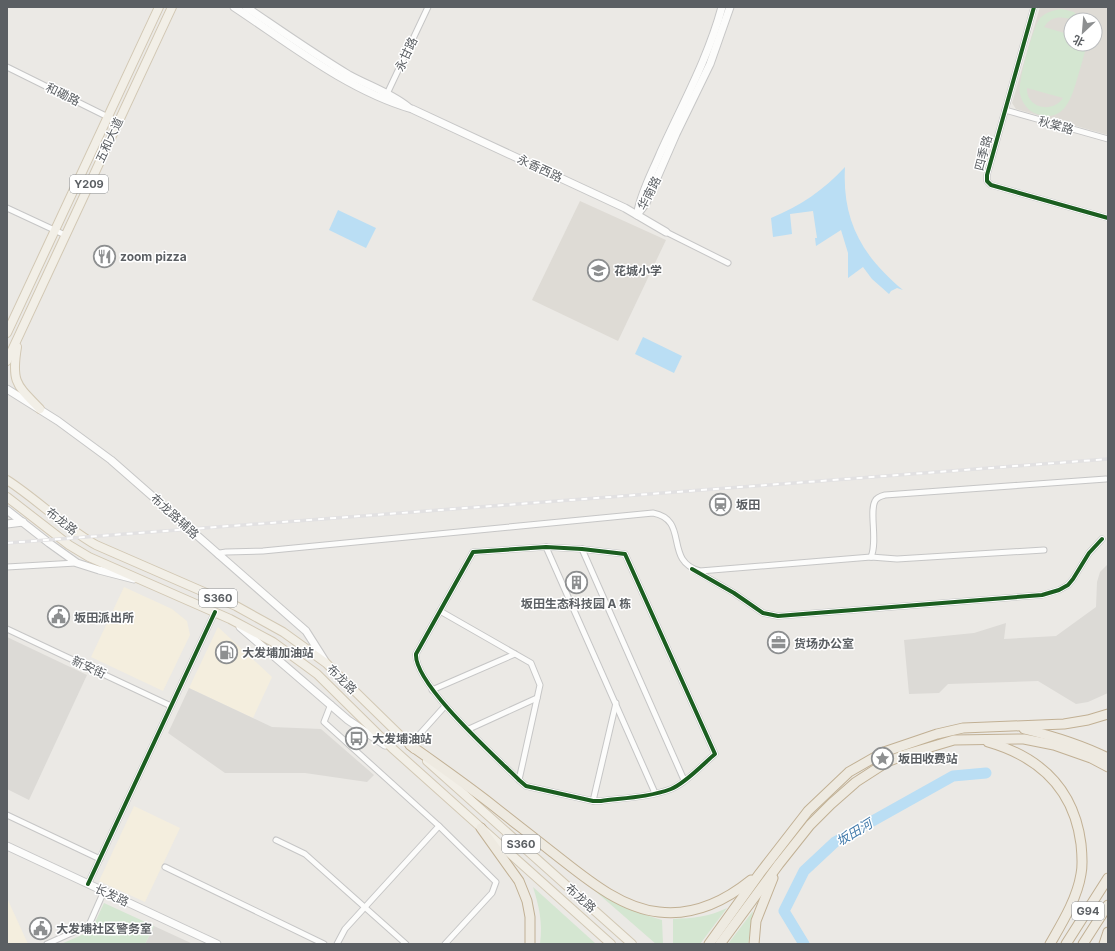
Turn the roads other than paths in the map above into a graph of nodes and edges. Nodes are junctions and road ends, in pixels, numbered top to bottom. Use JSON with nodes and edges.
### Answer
{"nodes":[{"id":1,"x":172,"y":7,"type":"edge"},
{"id":2,"x":178,"y":7,"type":"edge"},
{"id":3,"x":234,"y":7,"type":"edge"},
{"id":4,"x":246,"y":7,"type":"edge"},
{"id":5,"x":428,"y":7,"type":"edge"},
{"id":6,"x":722,"y":7,"type":"edge"},
{"id":7,"x":730,"y":7,"type":"edge"},
{"id":8,"x":1034,"y":7,"type":"edge"},
{"id":9,"x":158,"y":9,"type":"edge"},
{"id":10,"x":166,"y":20,"type":"junction"},
{"id":11,"x":7,"y":67,"type":"edge"},
{"id":12,"x":386,"y":97,"type":"junction"},
{"id":13,"x":1005,"y":110,"type":"junction"},
{"id":14,"x":107,"y":116,"type":"junction"},
{"id":15,"x":118,"y":122,"type":"junction"},
{"id":16,"x":1108,"y":139,"type":"edge"},
{"id":17,"x":7,"y":208,"type":"edge"},
{"id":18,"x":636,"y":215,"type":"junction"},
{"id":19,"x":1108,"y":218,"type":"edge"},
{"id":20,"x":54,"y":231,"type":"junction"},
{"id":21,"x":666,"y":232,"type":"joint"},
{"id":22,"x":65,"y":235,"type":"junction"},
{"id":23,"x":728,"y":263,"type":"dead end"},
{"id":24,"x":7,"y":332,"type":"edge"},
{"id":25,"x":19,"y":336,"type":"junction"},
{"id":26,"x":7,"y":361,"type":"edge"},
{"id":27,"x":7,"y":389,"type":"edge"},
{"id":28,"x":40,"y":409,"type":"junction"},
{"id":29,"x":1106,"y":478,"type":"dead end"},
{"id":30,"x":7,"y":480,"type":"edge"},
{"id":31,"x":7,"y":497,"type":"edge"},
{"id":32,"x":7,"y":510,"type":"edge"},
{"id":33,"x":23,"y":522,"type":"junction"},
{"id":34,"x":7,"y":524,"type":"edge"},
{"id":35,"x":1102,"y":539,"type":"dead end"},
{"id":36,"x":546,"y":548,"type":"junction"},
{"id":37,"x":582,"y":549,"type":"junction"},
{"id":38,"x":1044,"y":550,"type":"dead end"},
{"id":39,"x":218,"y":555,"type":"junction"},
{"id":40,"x":871,"y":557,"type":"junction"},
{"id":41,"x":78,"y":563,"type":"junction"},
{"id":42,"x":7,"y":567,"type":"edge"},
{"id":43,"x":692,"y":569,"type":"junction"},
{"id":44,"x":144,"y":582,"type":"junction"},
{"id":45,"x":440,"y":611,"type":"junction"},
{"id":46,"x":215,"y":612,"type":"junction"},
{"id":47,"x":230,"y":619,"type":"junction"},
{"id":48,"x":7,"y":628,"type":"edge"},
{"id":49,"x":515,"y":654,"type":"junction"},
{"id":50,"x":326,"y":663,"type":"junction"},
{"id":51,"x":432,"y":690,"type":"junction"},
{"id":52,"x":537,"y":698,"type":"junction"},
{"id":53,"x":616,"y":703,"type":"junction"},
{"id":54,"x":331,"y":704,"type":"junction"},
{"id":55,"x":171,"y":706,"type":"junction"},
{"id":56,"x":445,"y":706,"type":"junction"},
{"id":57,"x":1108,"y":714,"type":"edge"},
{"id":58,"x":1013,"y":726,"type":"junction"},
{"id":59,"x":469,"y":729,"type":"junction"},
{"id":60,"x":977,"y":739,"type":"junction"},
{"id":61,"x":410,"y":745,"type":"junction"},
{"id":62,"x":395,"y":751,"type":"junction"},
{"id":63,"x":1108,"y":758,"type":"edge"},
{"id":64,"x":1108,"y":767,"type":"edge"},
{"id":65,"x":519,"y":780,"type":"junction"},
{"id":66,"x":684,"y":780,"type":"junction"},
{"id":67,"x":655,"y":793,"type":"junction"},
{"id":68,"x":593,"y":801,"type":"junction"},
{"id":69,"x":7,"y":815,"type":"edge"},
{"id":70,"x":439,"y":826,"type":"junction"},
{"id":71,"x":481,"y":828,"type":"junction"},
{"id":72,"x":276,"y":840,"type":"dead end"},
{"id":73,"x":7,"y":846,"type":"edge"},
{"id":74,"x":100,"y":858,"type":"junction"},
{"id":75,"x":779,"y":864,"type":"junction"},
{"id":76,"x":165,"y":867,"type":"dead end"},
{"id":77,"x":760,"y":873,"type":"junction"},
{"id":78,"x":1108,"y":878,"type":"edge"},
{"id":79,"x":88,"y":884,"type":"junction"},
{"id":80,"x":104,"y":891,"type":"junction"},
{"id":81,"x":1108,"y":906,"type":"edge"},
{"id":82,"x":364,"y":908,"type":"junction"},
{"id":83,"x":1108,"y":932,"type":"edge"},
{"id":84,"x":47,"y":944,"type":"edge"},
{"id":85,"x":217,"y":944,"type":"edge"},
{"id":86,"x":324,"y":944,"type":"edge"},
{"id":87,"x":337,"y":944,"type":"edge"},
{"id":88,"x":406,"y":944,"type":"edge"},
{"id":89,"x":445,"y":944,"type":"edge"},
{"id":90,"x":530,"y":944,"type":"edge"},
{"id":91,"x":611,"y":944,"type":"edge"},
{"id":92,"x":632,"y":944,"type":"edge"},
{"id":93,"x":708,"y":944,"type":"edge"},
{"id":94,"x":720,"y":944,"type":"edge"},
{"id":95,"x":754,"y":944,"type":"edge"},
{"id":96,"x":1050,"y":944,"type":"edge"},
{"id":97,"x":1066,"y":944,"type":"edge"},
{"id":98,"x":1083,"y":944,"type":"edge"},
{"id":99,"x":1104,"y":944,"type":"edge"}],
"edges":[{"from":1,"to":10,"type":"main road","name":"五和大道","number":"Y209"},
{"from":2,"to":10,"type":"main road"},
{"from":3,"to":12,"type":"main road","name":"永香西路"},
{"from":4,"to":12,"type":"main road","name":"永香西路"},
{"from":5,"to":12,"type":"street","name":"永甘路"},
{"from":6,"to":18,"type":"main road","name":"华南路"},
{"from":7,"to":18,"type":"main road","name":"华南路"},
{"from":8,"to":13,"type":"street","name":"四季路"},
{"from":9,"to":10,"type":"main road"},
{"from":9,"to":14,"type":"main road","name":"五和大道","number":"Y209"},
{"from":10,"to":15,"type":"main road","name":"五和大道","number":"Y209"},
{"from":11,"to":14,"type":"street","name":"和磡路"},
{"from":12,"to":18,"type":"main road","name":"永香西路"},
{"from":13,"to":16,"type":"street","name":"秋棠路"},
{"from":13,"to":19,"type":"street","name":"四季路"},
{"from":14,"to":15,"type":"street","name":"和磡路"},
{"from":14,"to":20,"type":"main road","name":"五和大道","number":"Y209"},
{"from":15,"to":22,"type":"main road","name":"五和大道","number":"Y209"},
{"from":17,"to":20,"type":"street"},
{"from":18,"to":21,"type":"main road","name":"永香西路"},
{"from":20,"to":22,"type":"street"},
{"from":20,"to":24,"type":"main road","name":"五和大道","number":"Y209"},
{"from":21,"to":23,"type":"street"},
{"from":22,"to":25,"type":"main road","name":"五和大道","number":"Y209"},
{"from":25,"to":26,"type":"main road","name":"五和大道","number":"Y209"},
{"from":25,"to":28,"type":"main road"},
{"from":27,"to":28,"type":"main road","name":"布龙路辅路"},
{"from":28,"to":39,"type":"main road","name":"布龙路辅路"},
{"from":29,"to":40,"type":"street"},
{"from":30,"to":50,"type":"main road","name":"布龙路","number":"S360"},
{"from":31,"to":44,"type":"main road","name":"布龙路","number":"S360"},
{"from":32,"to":33,"type":"main road"},
{"from":33,"to":34,"type":"main road"},
{"from":33,"to":41,"type":"main road"},
{"from":35,"to":43,"type":"street"},
{"from":36,"to":37,"type":"street"},
{"from":36,"to":45,"type":"street"},
{"from":36,"to":53,"type":"street"},
{"from":37,"to":66,"type":"street"},
{"from":37,"to":66,"type":"street"},
{"from":38,"to":40,"type":"street"},
{"from":39,"to":43,"type":"street"},
{"from":39,"to":50,"type":"main road","name":"布龙路辅路"},
{"from":40,"to":43,"type":"street"},
{"from":41,"to":42,"type":"street"},
{"from":41,"to":44,"type":"main road"},
{"from":44,"to":46,"type":"main road","name":"布龙路","number":"S360"},
{"from":45,"to":49,"type":"street"},
{"from":45,"to":51,"type":"street"},
{"from":46,"to":47,"type":"main road","name":"布龙路","number":"S360"},
{"from":46,"to":55,"type":"street"},
{"from":47,"to":54,"type":"main road"},
{"from":47,"to":62,"type":"main road","name":"布龙路","number":"S360"},
{"from":48,"to":55,"type":"street","name":"新安街"},
{"from":49,"to":51,"type":"street"},
{"from":49,"to":52,"type":"street"},
{"from":50,"to":61,"type":"main road","name":"布龙路","number":"S360"},
{"from":51,"to":56,"type":"street"},
{"from":52,"to":59,"type":"street"},
{"from":52,"to":65,"type":"street"},
{"from":53,"to":67,"type":"street"},
{"from":53,"to":68,"type":"street"},
{"from":54,"to":62,"type":"main road"},
{"from":54,"to":70,"type":"street"},
{"from":55,"to":74,"type":"street"},
{"from":56,"to":59,"type":"street"},
{"from":56,"to":61,"type":"street"},
{"from":57,"to":58,"type":"highway"},
{"from":58,"to":63,"type":"highway"},
{"from":58,"to":77,"type":"highway"},
{"from":59,"to":65,"type":"street"},
{"from":60,"to":64,"type":"highway"},
{"from":60,"to":75,"type":"highway"},
{"from":60,"to":96,"type":"highway"},
{"from":61,"to":77,"type":"highway"},
{"from":61,"to":92,"type":"main road","name":"布龙路","number":"S360"},
{"from":62,"to":71,"type":"main road","name":"布龙路","number":"S360"},
{"from":65,"to":68,"type":"street"},
{"from":66,"to":67,"type":"street"},
{"from":67,"to":68,"type":"street"},
{"from":69,"to":74,"type":"street"},
{"from":70,"to":82,"type":"street"},
{"from":70,"to":89,"type":"street"},
{"from":71,"to":90,"type":"highway"},
{"from":71,"to":91,"type":"main road","name":"布龙路","number":"S360"},
{"from":72,"to":82,"type":"street"},
{"from":73,"to":79,"type":"main road","name":"长发路"},
{"from":74,"to":79,"type":"street"},
{"from":75,"to":94,"type":"highway"},
{"from":75,"to":95,"type":"highway"},
{"from":76,"to":86,"type":"street"},
{"from":77,"to":93,"type":"highway"},
{"from":78,"to":97,"type":"highway","number":"G94"},
{"from":79,"to":80,"type":"main road","name":"长发路"},
{"from":80,"to":84,"type":"street"},
{"from":80,"to":85,"type":"main road","name":"长发路"},
{"from":81,"to":98,"type":"highway","number":"G94"},
{"from":82,"to":87,"type":"street"},
{"from":82,"to":88,"type":"street"},
{"from":83,"to":99,"type":"highway"}]}
